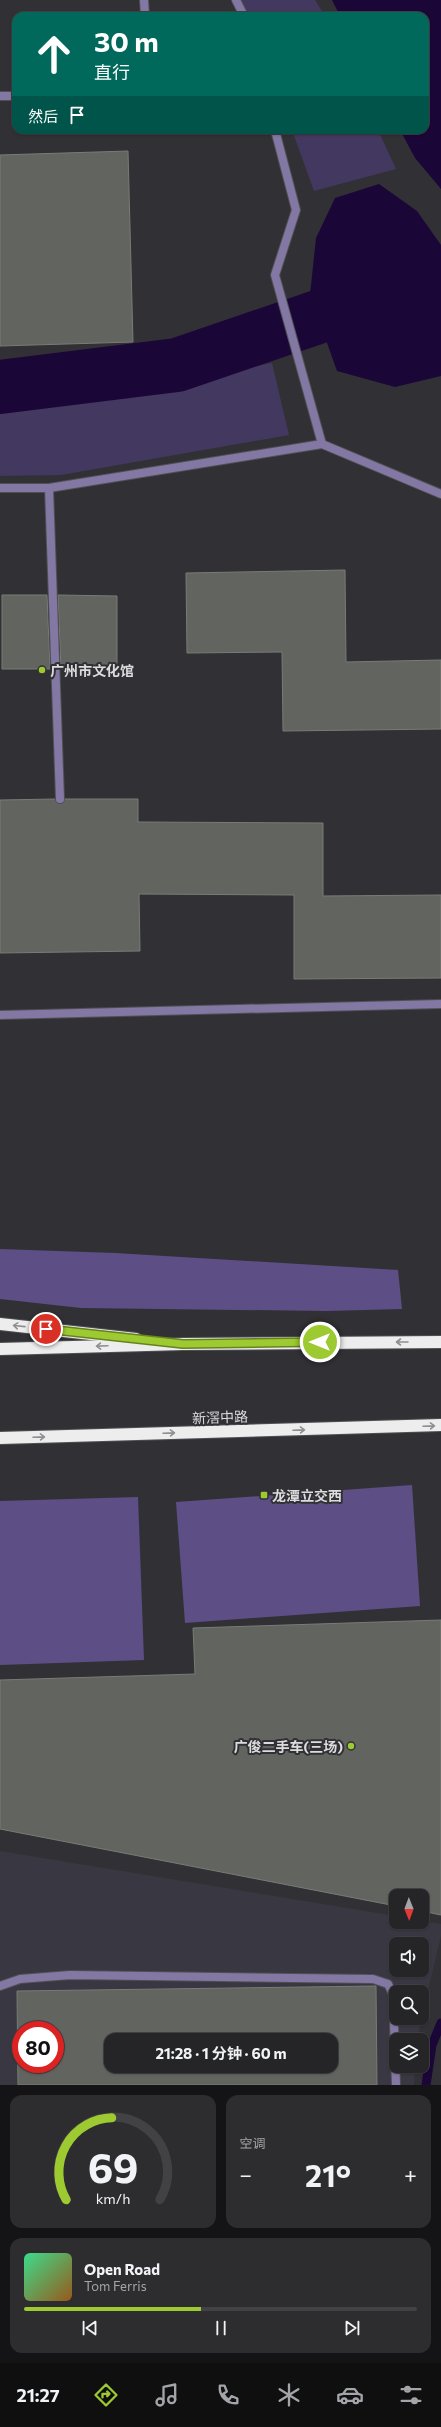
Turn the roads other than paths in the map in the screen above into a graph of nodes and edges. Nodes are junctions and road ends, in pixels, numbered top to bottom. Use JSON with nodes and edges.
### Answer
{"nodes":[{"id":1,"x":144,"y":0,"type":"edge"},
{"id":2,"x":236,"y":0,"type":"edge"},
{"id":3,"x":146,"y":12,"type":"edge"},
{"id":4,"x":242,"y":12,"type":"edge"},
{"id":5,"x":0,"y":96,"type":"edge"},
{"id":6,"x":12,"y":96,"type":"edge"},
{"id":7,"x":276,"y":134,"type":"edge"},
{"id":8,"x":322,"y":444,"type":"junction"},
{"id":9,"x":0,"y":488,"type":"edge"},
{"id":10,"x":49,"y":488,"type":"junction"},
{"id":11,"x":441,"y":494,"type":"edge"},
{"id":12,"x":60,"y":799,"type":"dead end"},
{"id":13,"x":441,"y":1004,"type":"edge"},
{"id":14,"x":0,"y":1015,"type":"edge"},
{"id":15,"x":0,"y":1324,"type":"edge"},
{"id":16,"x":441,"y":1342,"type":"edge"},
{"id":17,"x":183,"y":1344,"type":"junction"},
{"id":18,"x":0,"y":1349,"type":"edge"},
{"id":19,"x":441,"y":1425,"type":"edge"},
{"id":20,"x":0,"y":1438,"type":"edge"},
{"id":21,"x":0,"y":1986,"type":"edge"},
{"id":22,"x":396,"y":2085,"type":"edge"}],
"edges":[{"from":1,"to":3,"type":"street"},
{"from":2,"to":4,"type":"street"},
{"from":5,"to":6,"type":"street"},
{"from":7,"to":8,"type":"street"},
{"from":8,"to":10,"type":"street"},
{"from":8,"to":11,"type":"street"},
{"from":9,"to":10,"type":"street"},
{"from":10,"to":12,"type":"street"},
{"from":13,"to":14,"type":"street"},
{"from":17,"to":15,"type":"highway","one_way":true},
{"from":16,"to":17,"type":"highway","one_way":true},
{"from":17,"to":18,"type":"highway","one_way":true},
{"from":20,"to":19,"type":"highway","name":"新滘中路","one_way":true},
{"from":21,"to":22,"type":"street"}]}
